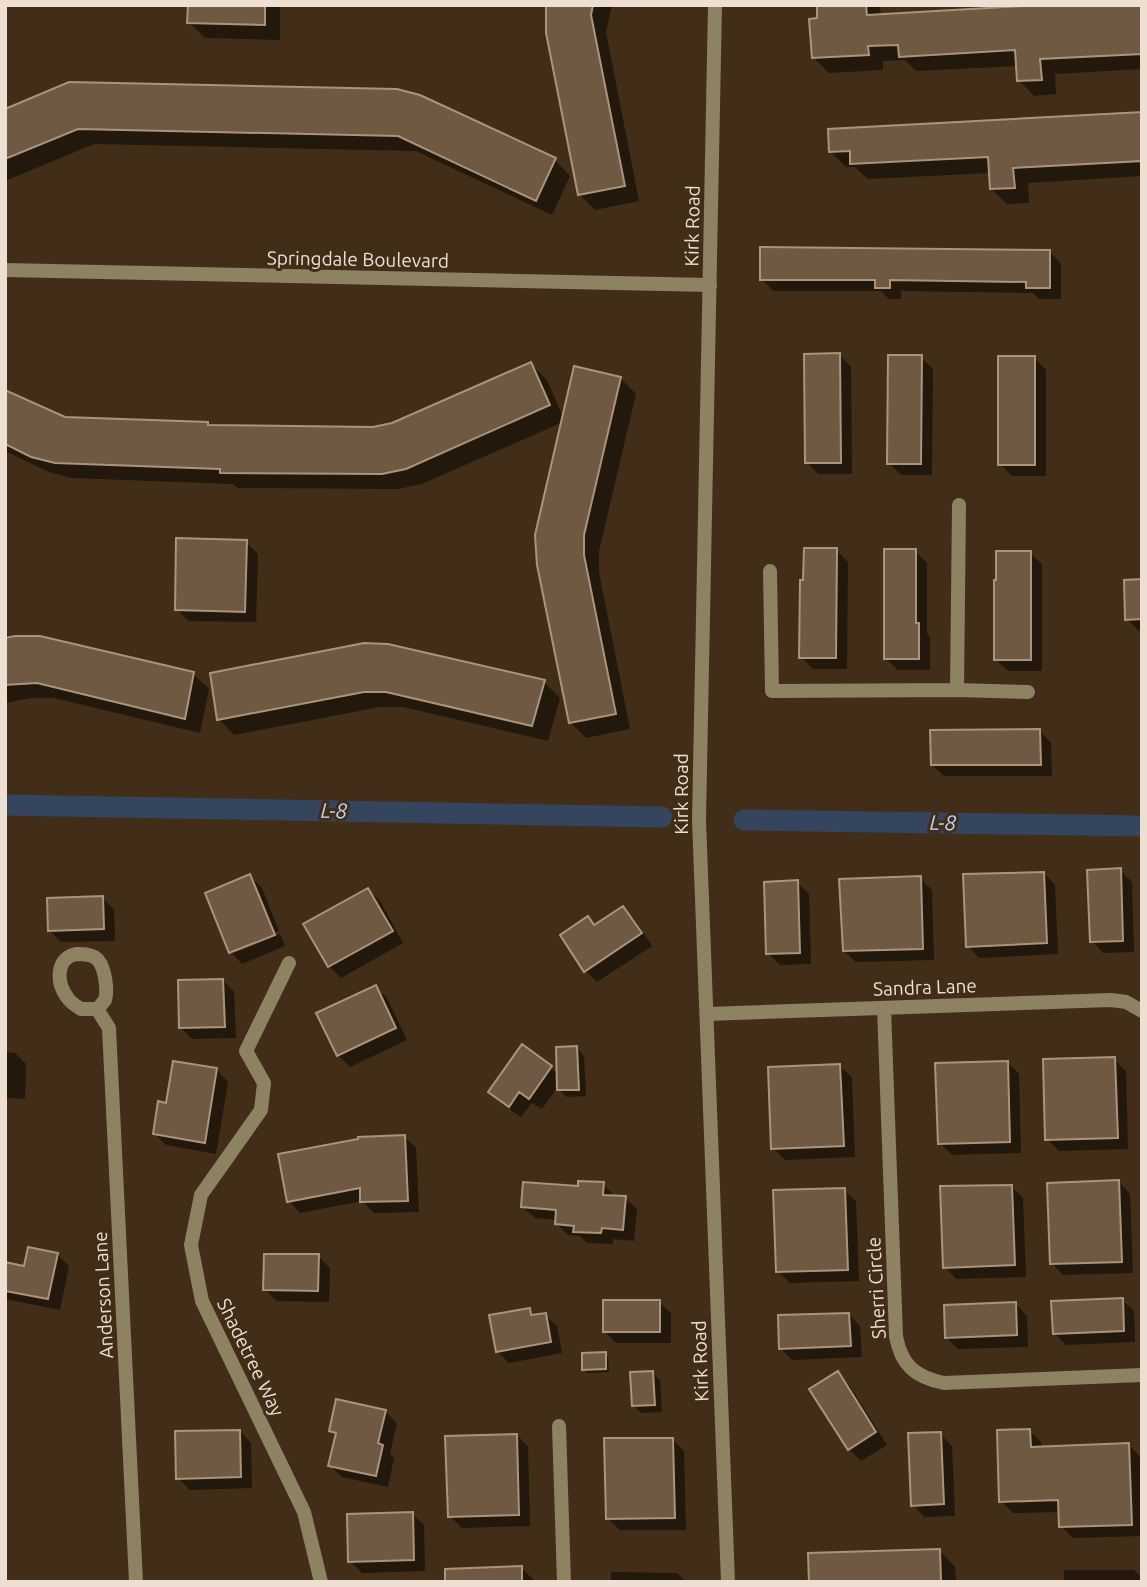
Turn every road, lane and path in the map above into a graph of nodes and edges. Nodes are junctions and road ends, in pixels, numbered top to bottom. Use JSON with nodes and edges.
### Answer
{"nodes":[{"id":1,"x":715,"y":5,"type":"edge"},
{"id":2,"x":5,"y":270,"type":"edge"},
{"id":3,"x":710,"y":285,"type":"junction"},
{"id":4,"x":959,"y":505,"type":"dead end"},
{"id":5,"x":770,"y":571,"type":"dead end"},
{"id":6,"x":957,"y":690,"type":"junction"},
{"id":7,"x":1028,"y":692,"type":"dead end"},
{"id":8,"x":289,"y":963,"type":"dead end"},
{"id":9,"x":884,"y":1008,"type":"junction"},
{"id":10,"x":97,"y":1009,"type":"dead end"},
{"id":11,"x":1142,"y":1011,"type":"edge"},
{"id":12,"x":706,"y":1014,"type":"junction"},
{"id":13,"x":1142,"y":1375,"type":"edge"},
{"id":14,"x":559,"y":1426,"type":"dead end"},
{"id":15,"x":136,"y":1582,"type":"edge"},
{"id":16,"x":321,"y":1582,"type":"edge"},
{"id":17,"x":564,"y":1582,"type":"edge"},
{"id":18,"x":729,"y":1582,"type":"edge"}],
"edges":[{"from":1,"to":3,"type":"street","name":"Kirk Road"},
{"from":2,"to":3,"type":"street","name":"Springdale Boulevard"},
{"from":3,"to":12,"type":"street","name":"Kirk Road"},
{"from":4,"to":6,"type":"street"},
{"from":5,"to":6,"type":"street"},
{"from":6,"to":7,"type":"street"},
{"from":8,"to":16,"type":"street","name":"Shadetree Way"},
{"from":9,"to":11,"type":"street","name":"Sandra Lane"},
{"from":9,"to":12,"type":"street","name":"Sandra Lane"},
{"from":9,"to":13,"type":"street","name":"Sherri Circle"},
{"from":10,"to":15,"type":"street","name":"Anderson Lane"},
{"from":12,"to":18,"type":"street","name":"Kirk Road"},
{"from":14,"to":17,"type":"street"}]}
